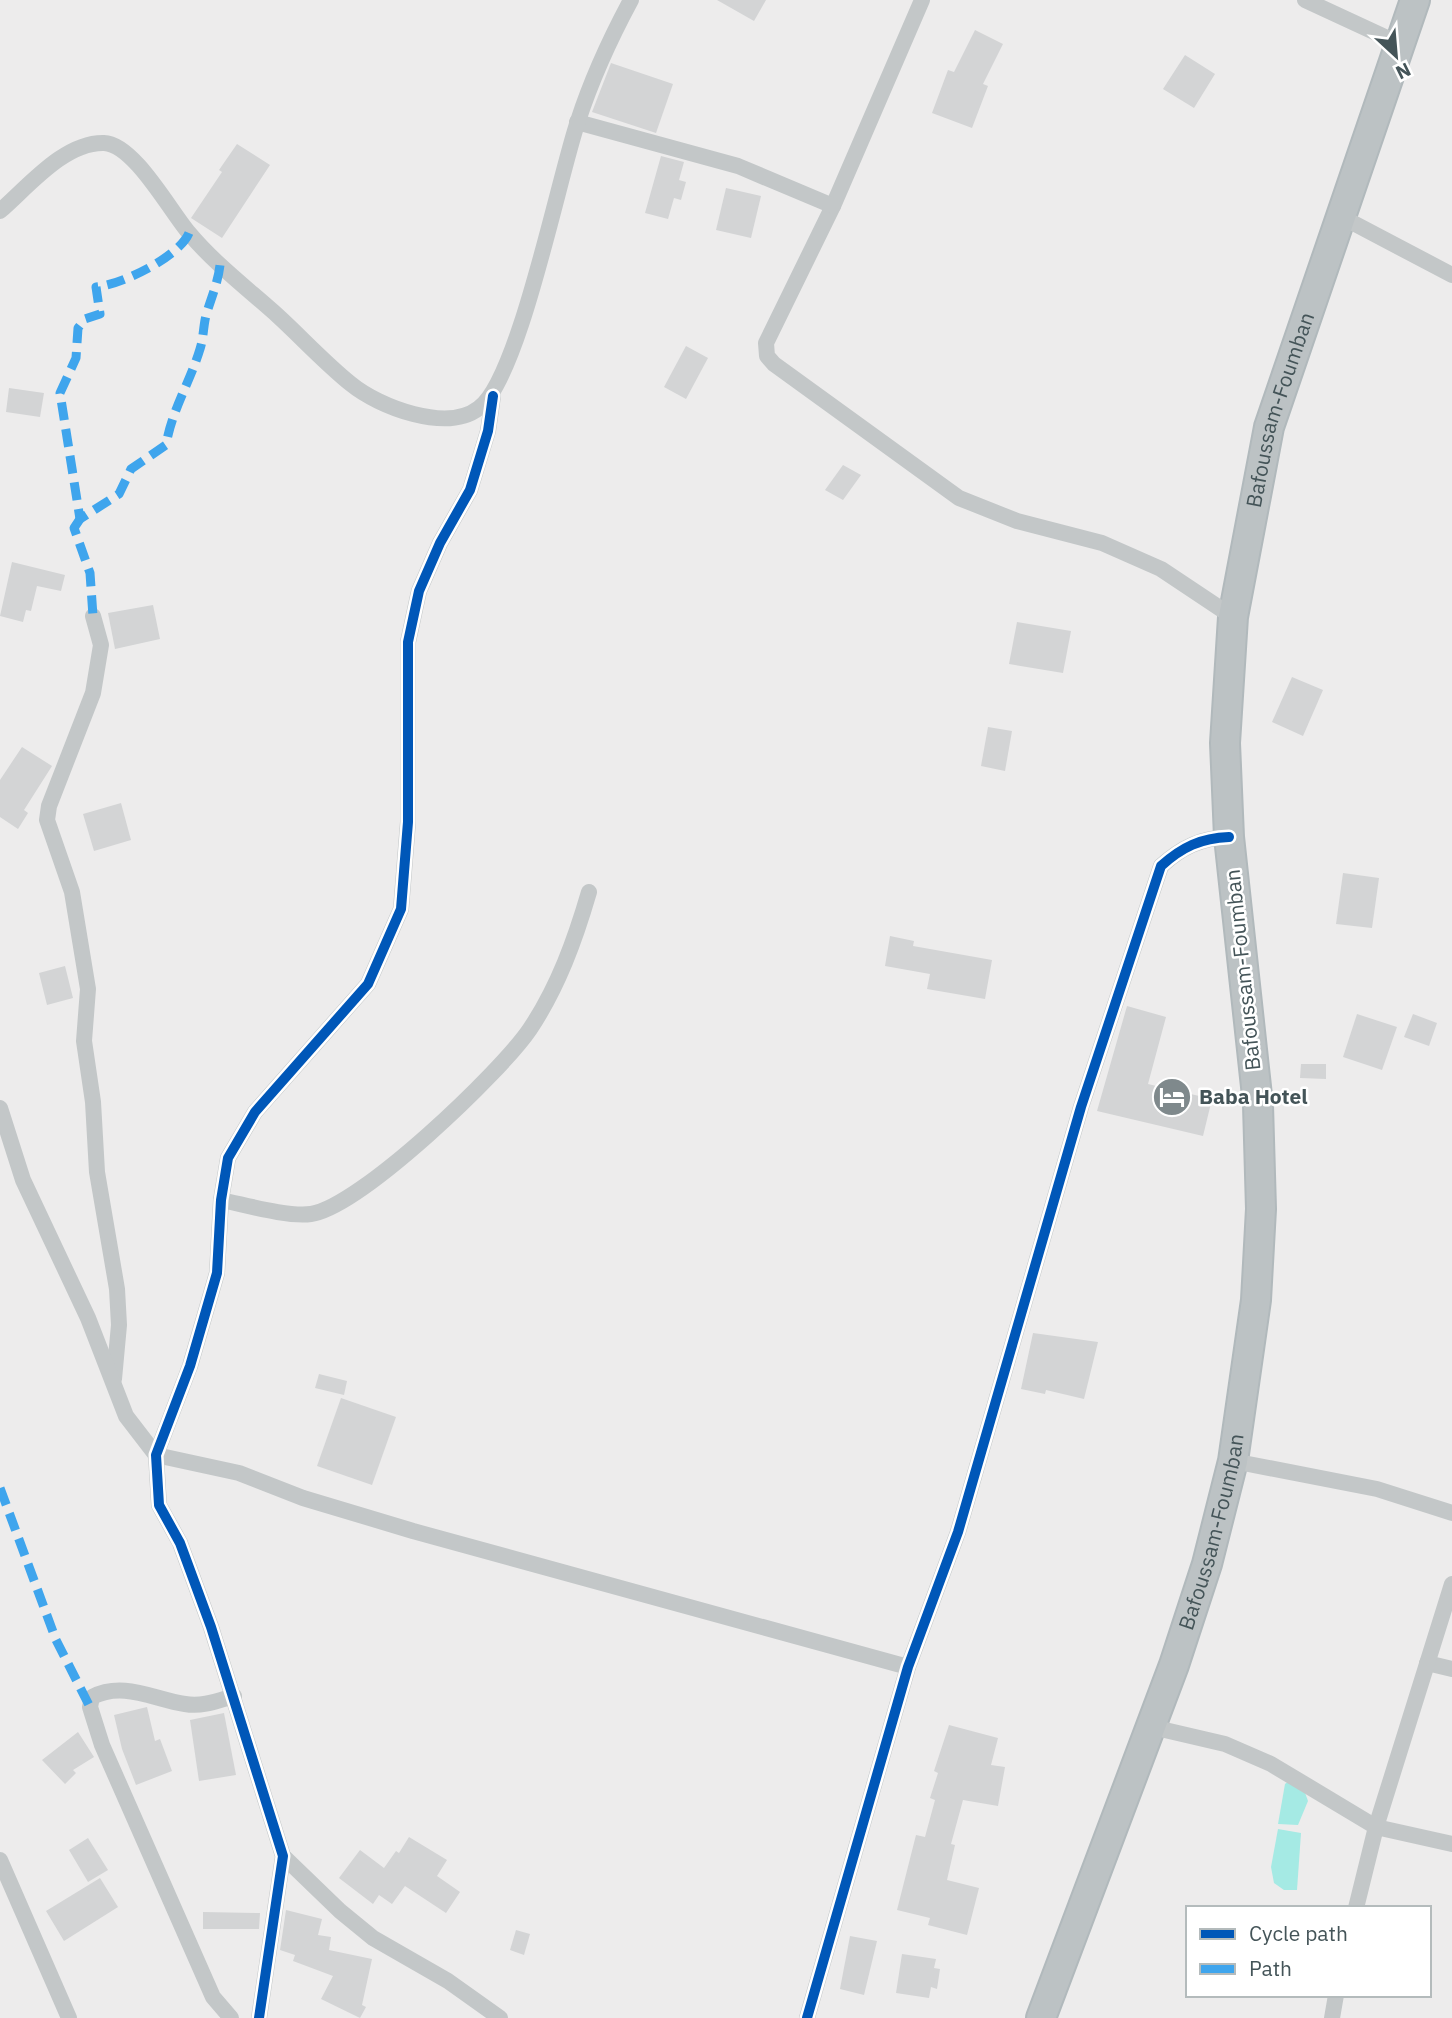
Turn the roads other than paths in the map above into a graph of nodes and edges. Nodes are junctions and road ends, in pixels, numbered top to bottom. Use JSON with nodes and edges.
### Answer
{"nodes":[{"id":1,"x":631,"y":0,"type":"edge"},
{"id":2,"x":922,"y":0,"type":"edge"},
{"id":3,"x":1305,"y":0,"type":"edge"},
{"id":4,"x":1415,"y":0,"type":"edge"},
{"id":5,"x":1400,"y":44,"type":"junction"},
{"id":6,"x":577,"y":122,"type":"junction"},
{"id":7,"x":833,"y":206,"type":"junction"},
{"id":8,"x":0,"y":211,"type":"edge"},
{"id":9,"x":1340,"y":216,"type":"junction"},
{"id":10,"x":1452,"y":275,"type":"edge"},
{"id":11,"x":493,"y":396,"type":"junction"},
{"id":12,"x":93,"y":615,"type":"dead end"},
{"id":13,"x":1233,"y":617,"type":"junction"},
{"id":14,"x":1229,"y":837,"type":"junction"},
{"id":15,"x":589,"y":892,"type":"dead end"},
{"id":16,"x":0,"y":1108,"type":"edge"},
{"id":17,"x":221,"y":1200,"type":"junction"},
{"id":18,"x":113,"y":1381,"type":"junction"},
{"id":19,"x":156,"y":1455,"type":"junction"},
{"id":20,"x":1233,"y":1461,"type":"junction"},
{"id":21,"x":1452,"y":1513,"type":"edge"},
{"id":22,"x":1452,"y":1584,"type":"edge"},
{"id":23,"x":1427,"y":1663,"type":"junction"},
{"id":24,"x":908,"y":1667,"type":"junction"},
{"id":25,"x":1452,"y":1669,"type":"edge"},
{"id":26,"x":234,"y":1696,"type":"junction"},
{"id":27,"x":1152,"y":1727,"type":"junction"},
{"id":28,"x":1376,"y":1827,"type":"junction"},
{"id":29,"x":1452,"y":1844,"type":"edge"},
{"id":30,"x":283,"y":1856,"type":"junction"},
{"id":31,"x":0,"y":1860,"type":"edge"},
{"id":32,"x":1356,"y":1906,"type":"edge"},
{"id":33,"x":1336,"y":1997,"type":"edge"},
{"id":34,"x":69,"y":2018,"type":"edge"},
{"id":35,"x":231,"y":2018,"type":"edge"},
{"id":36,"x":259,"y":2018,"type":"edge"},
{"id":37,"x":499,"y":2018,"type":"edge"},
{"id":38,"x":807,"y":2018,"type":"edge"},
{"id":39,"x":1041,"y":2018,"type":"edge"},
{"id":40,"x":1332,"y":2018,"type":"edge"}],
"edges":[{"from":1,"to":6,"type":"street"},
{"from":2,"to":7,"type":"street"},
{"from":3,"to":5,"type":"street"},
{"from":4,"to":5,"type":"highway","name":"Bafoussam-Foumban"},
{"from":5,"to":9,"type":"highway","name":"Bafoussam-Foumban"},
{"from":6,"to":7,"type":"street"},
{"from":6,"to":11,"type":"street"},
{"from":7,"to":13,"type":"street"},
{"from":8,"to":11,"type":"street"},
{"from":9,"to":10,"type":"street"},
{"from":9,"to":13,"type":"highway","name":"Bafoussam-Foumban"},
{"from":11,"to":17,"type":"street"},
{"from":12,"to":18,"type":"street"},
{"from":13,"to":14,"type":"highway","name":"Bafoussam-Foumban"},
{"from":14,"to":20,"type":"highway","name":"Bafoussam-Foumban"},
{"from":14,"to":24,"type":"street"},
{"from":15,"to":17,"type":"street"},
{"from":16,"to":18,"type":"street"},
{"from":17,"to":19,"type":"street"},
{"from":18,"to":19,"type":"street"},
{"from":19,"to":24,"type":"street"},
{"from":19,"to":26,"type":"street"},
{"from":20,"to":21,"type":"street"},
{"from":20,"to":27,"type":"highway","name":"Bafoussam-Foumban"},
{"from":22,"to":23,"type":"street"},
{"from":23,"to":25,"type":"street"},
{"from":23,"to":28,"type":"street"},
{"from":24,"to":38,"type":"street"},
{"from":26,"to":30,"type":"street"},
{"from":26,"to":35,"type":"street"},
{"from":27,"to":28,"type":"street"},
{"from":27,"to":39,"type":"highway","name":"Bafoussam-Foumban"},
{"from":28,"to":29,"type":"street"},
{"from":28,"to":32,"type":"street"},
{"from":30,"to":36,"type":"street"},
{"from":30,"to":37,"type":"street"},
{"from":31,"to":34,"type":"street"},
{"from":33,"to":40,"type":"street"}]}
